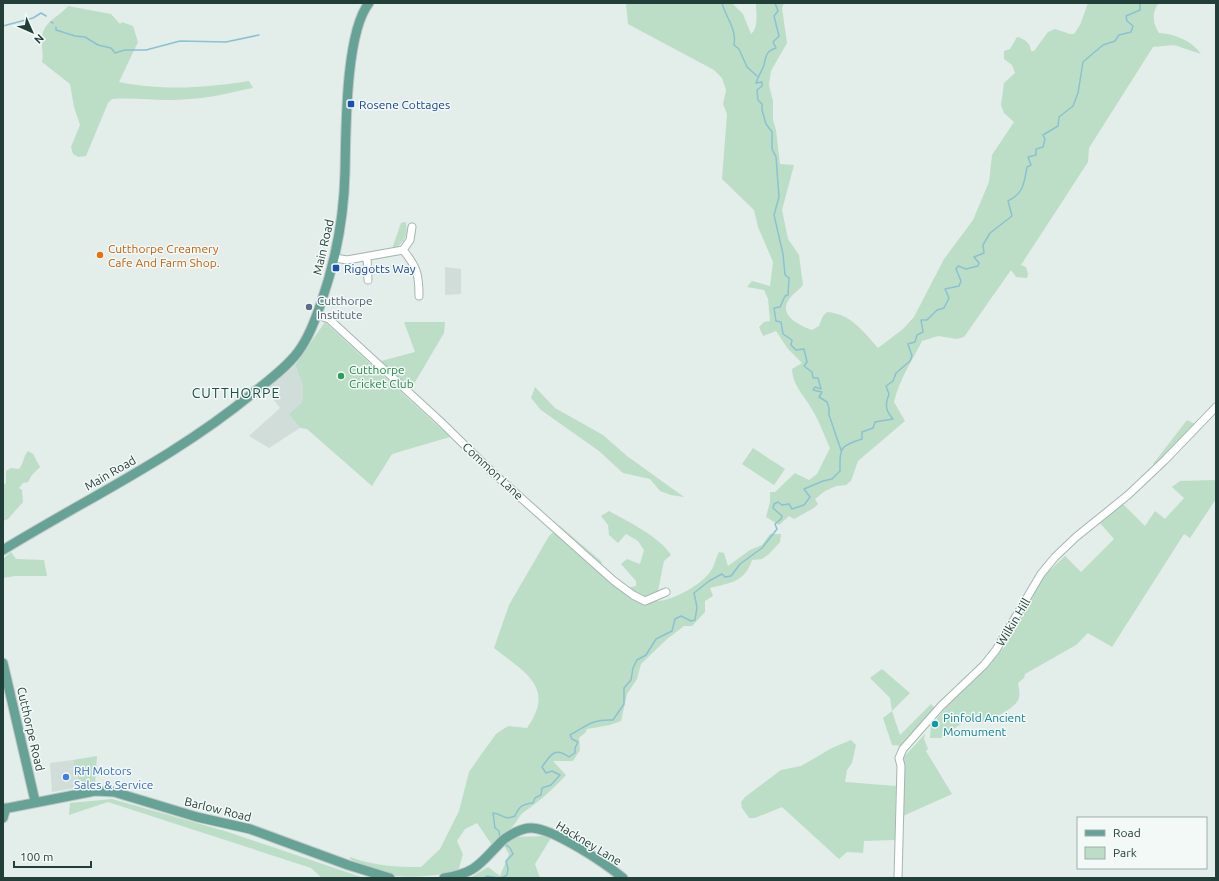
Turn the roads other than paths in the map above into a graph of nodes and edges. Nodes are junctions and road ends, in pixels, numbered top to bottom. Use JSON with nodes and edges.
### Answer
{"nodes":[{"id":1,"x":369,"y":3,"type":"edge"},
{"id":2,"x":412,"y":227,"type":"dead end"},
{"id":3,"x":403,"y":250,"type":"junction"},
{"id":4,"x":367,"y":257,"type":"junction"},
{"id":5,"x":335,"y":258,"type":"junction"},
{"id":6,"x":368,"y":280,"type":"dead end"},
{"id":7,"x":419,"y":296,"type":"dead end"},
{"id":8,"x":320,"y":305,"type":"junction"},
{"id":9,"x":317,"y":314,"type":"junction"},
{"id":10,"x":329,"y":319,"type":"junction"},
{"id":11,"x":1216,"y":407,"type":"edge"},
{"id":12,"x":3,"y":550,"type":"edge"},
{"id":13,"x":666,"y":592,"type":"dead end"},
{"id":14,"x":3,"y":663,"type":"edge"},
{"id":15,"x":35,"y":801,"type":"junction"},
{"id":16,"x":5,"y":808,"type":"edge"},
{"id":17,"x":3,"y":818,"type":"edge"},
{"id":18,"x":390,"y":878,"type":"edge"},
{"id":19,"x":444,"y":878,"type":"edge"},
{"id":20,"x":623,"y":878,"type":"edge"},
{"id":21,"x":898,"y":878,"type":"edge"}],
"edges":[{"from":1,"to":5,"type":"main road","name":"Main Road"},
{"from":2,"to":3,"type":"street"},
{"from":3,"to":4,"type":"street"},
{"from":3,"to":7,"type":"street"},
{"from":4,"to":5,"type":"street"},
{"from":4,"to":6,"type":"street"},
{"from":5,"to":8,"type":"main road","name":"Main Road"},
{"from":8,"to":9,"type":"main road","name":"Main Road"},
{"from":8,"to":10,"type":"street","name":"Common Lane"},
{"from":9,"to":10,"type":"street","name":"Common Lane"},
{"from":9,"to":12,"type":"main road","name":"Main Road"},
{"from":10,"to":13,"type":"street","name":"Common Lane"},
{"from":11,"to":21,"type":"street","name":"Wilkin Hill"},
{"from":14,"to":15,"type":"main road","name":"Cutthorpe Road"},
{"from":15,"to":16,"type":"main road","name":"Barlow Road"},
{"from":15,"to":18,"type":"main road","name":"Barlow Road"},
{"from":16,"to":17,"type":"main road"},
{"from":19,"to":20,"type":"main road","name":"Hackney Lane"}]}
